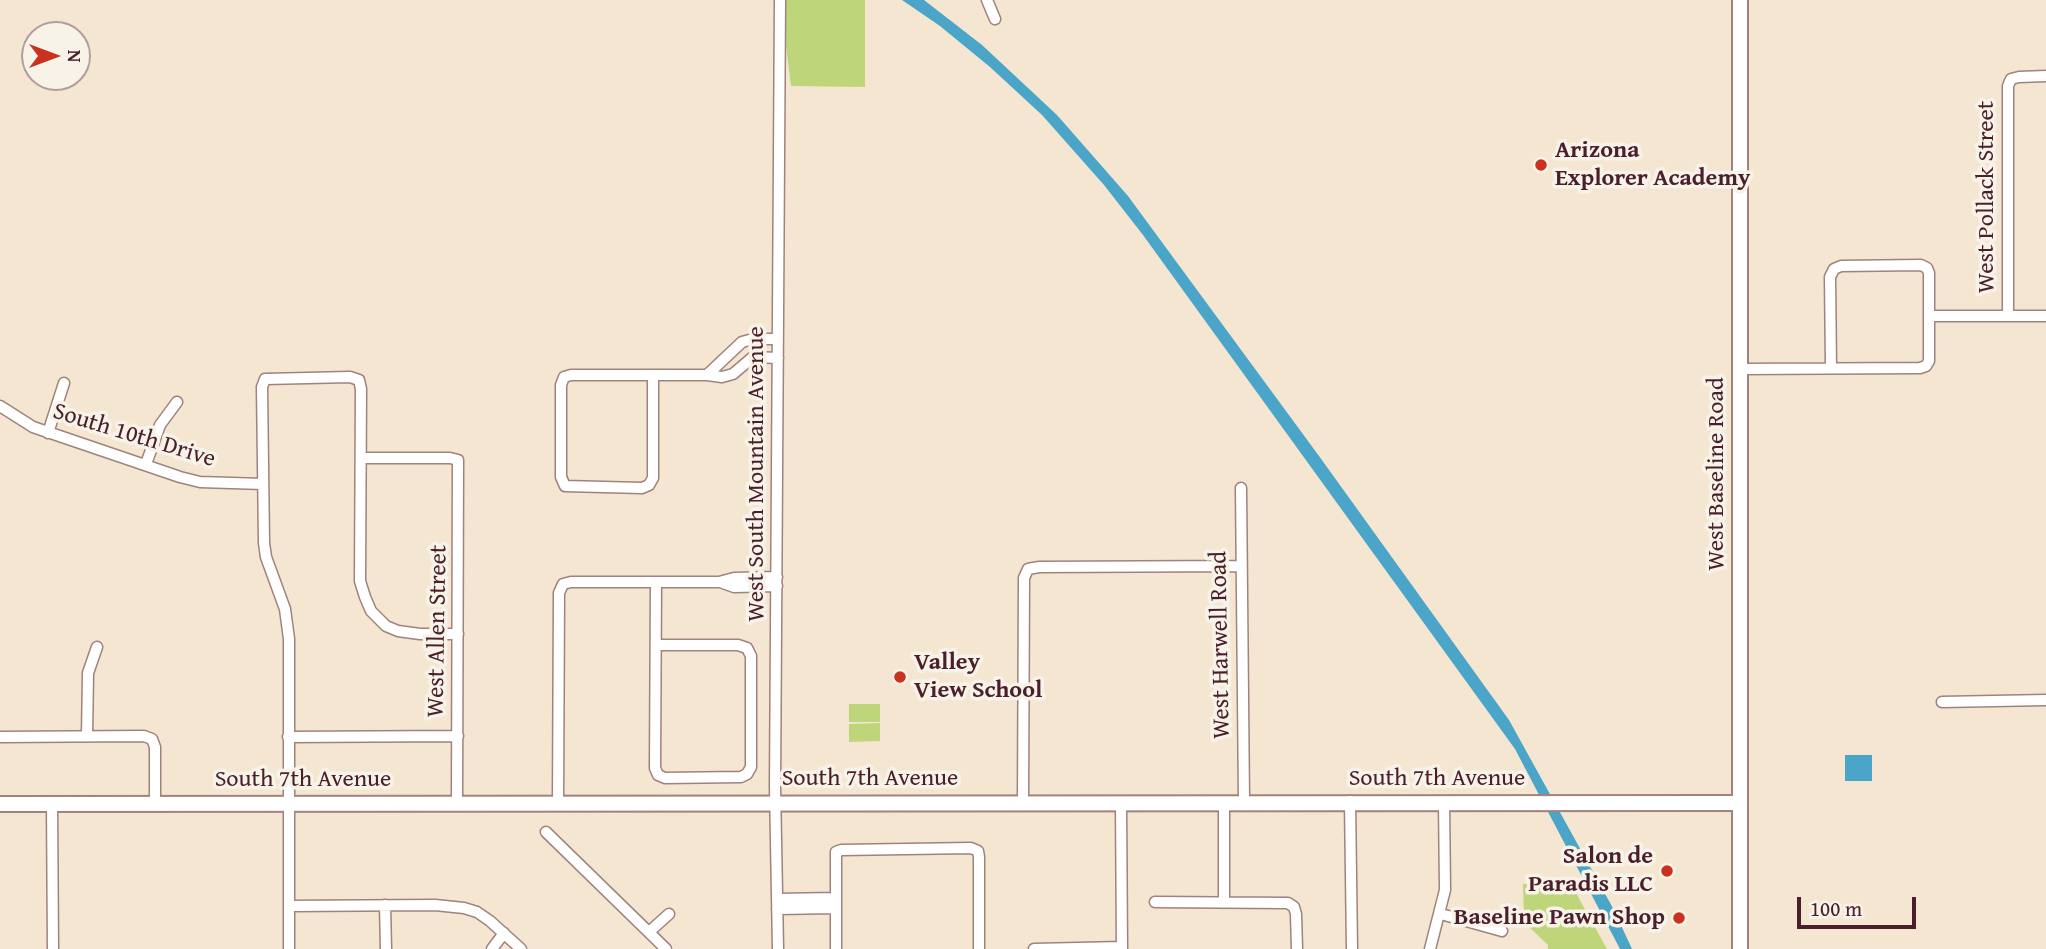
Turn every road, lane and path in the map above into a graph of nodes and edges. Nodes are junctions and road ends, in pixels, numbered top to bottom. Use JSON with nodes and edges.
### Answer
{"nodes":[{"id":1,"x":780,"y":0,"type":"edge"},
{"id":2,"x":987,"y":0,"type":"edge"},
{"id":3,"x":1740,"y":0,"type":"edge"},
{"id":4,"x":995,"y":19,"type":"dead end"},
{"id":5,"x":2046,"y":76,"type":"edge"},
{"id":6,"x":1929,"y":316,"type":"junction"},
{"id":7,"x":2008,"y":316,"type":"junction"},
{"id":8,"x":2046,"y":316,"type":"edge"},
{"id":9,"x":778,"y":339,"type":"junction"},
{"id":10,"x":739,"y":344,"type":"junction"},
{"id":11,"x":778,"y":358,"type":"junction"},
{"id":12,"x":749,"y":359,"type":"junction"},
{"id":13,"x":1831,"y":368,"type":"junction"},
{"id":14,"x":1740,"y":369,"type":"junction"},
{"id":15,"x":653,"y":375,"type":"junction"},
{"id":16,"x":708,"y":375,"type":"junction"},
{"id":17,"x":64,"y":383,"type":"dead end"},
{"id":18,"x":177,"y":402,"type":"dead end"},
{"id":19,"x":0,"y":406,"type":"edge"},
{"id":20,"x":48,"y":433,"type":"junction"},
{"id":21,"x":362,"y":458,"type":"junction"},
{"id":22,"x":146,"y":464,"type":"junction"},
{"id":23,"x":263,"y":484,"type":"junction"},
{"id":24,"x":1241,"y":488,"type":"dead end"},
{"id":25,"x":1241,"y":566,"type":"junction"},
{"id":26,"x":656,"y":582,"type":"junction"},
{"id":27,"x":777,"y":582,"type":"junction"},
{"id":28,"x":458,"y":634,"type":"junction"},
{"id":29,"x":656,"y":645,"type":"junction"},
{"id":30,"x":97,"y":647,"type":"dead end"},
{"id":31,"x":2046,"y":700,"type":"edge"},
{"id":32,"x":1942,"y":702,"type":"dead end"},
{"id":33,"x":88,"y":736,"type":"junction"},
{"id":34,"x":458,"y":736,"type":"junction"},
{"id":35,"x":0,"y":737,"type":"edge"},
{"id":36,"x":288,"y":737,"type":"junction"},
{"id":37,"x":1350,"y":801,"type":"junction"},
{"id":38,"x":775,"y":802,"type":"junction"},
{"id":39,"x":1023,"y":802,"type":"junction"},
{"id":40,"x":1121,"y":802,"type":"junction"},
{"id":41,"x":1224,"y":802,"type":"junction"},
{"id":42,"x":1244,"y":802,"type":"junction"},
{"id":43,"x":1444,"y":802,"type":"junction"},
{"id":44,"x":52,"y":803,"type":"junction"},
{"id":45,"x":155,"y":803,"type":"junction"},
{"id":46,"x":288,"y":803,"type":"junction"},
{"id":47,"x":457,"y":803,"type":"junction"},
{"id":48,"x":558,"y":803,"type":"junction"},
{"id":49,"x":1740,"y":803,"type":"junction"},
{"id":50,"x":0,"y":804,"type":"edge"},
{"id":51,"x":546,"y":832,"type":"dead end"},
{"id":52,"x":1155,"y":902,"type":"dead end"},
{"id":53,"x":835,"y":903,"type":"junction"},
{"id":54,"x":1224,"y":903,"type":"junction"},
{"id":55,"x":777,"y":904,"type":"junction"},
{"id":56,"x":385,"y":905,"type":"junction"},
{"id":57,"x":289,"y":906,"type":"junction"},
{"id":58,"x":669,"y":914,"type":"dead end"},
{"id":59,"x":1441,"y":914,"type":"junction"},
{"id":60,"x":1502,"y":931,"type":"dead end"},
{"id":61,"x":649,"y":932,"type":"junction"},
{"id":62,"x":504,"y":933,"type":"junction"},
{"id":63,"x":1122,"y":948,"type":"edge"},
{"id":64,"x":53,"y":949,"type":"edge"},
{"id":65,"x":289,"y":949,"type":"edge"},
{"id":66,"x":386,"y":949,"type":"edge"},
{"id":67,"x":492,"y":949,"type":"edge"},
{"id":68,"x":521,"y":949,"type":"edge"},
{"id":69,"x":666,"y":949,"type":"edge"},
{"id":70,"x":778,"y":949,"type":"edge"},
{"id":71,"x":836,"y":949,"type":"edge"},
{"id":72,"x":979,"y":949,"type":"edge"},
{"id":73,"x":1034,"y":949,"type":"edge"},
{"id":74,"x":1297,"y":949,"type":"edge"},
{"id":75,"x":1352,"y":949,"type":"edge"},
{"id":76,"x":1430,"y":949,"type":"edge"},
{"id":77,"x":1740,"y":949,"type":"edge"}],
"edges":[{"from":1,"to":9,"type":"street","name":"West South Mountain Avenue"},
{"from":2,"to":4,"type":"street"},
{"from":3,"to":14,"type":"street","name":"West Baseline Road"},
{"from":5,"to":7,"type":"street","name":"West Pollack Street"},
{"from":6,"to":7,"type":"street"},
{"from":6,"to":13,"type":"street"},
{"from":6,"to":13,"type":"street"},
{"from":7,"to":8,"type":"street"},
{"from":9,"to":10,"type":"street"},
{"from":9,"to":11,"type":"street","name":"West South Mountain Avenue"},
{"from":10,"to":12,"type":"street"},
{"from":10,"to":16,"type":"street"},
{"from":11,"to":12,"type":"street"},
{"from":11,"to":27,"type":"street","name":"West South Mountain Avenue"},
{"from":12,"to":16,"type":"street"},
{"from":13,"to":14,"type":"street"},
{"from":14,"to":49,"type":"street","name":"West Baseline Road"},
{"from":15,"to":15,"type":"street"},
{"from":15,"to":16,"type":"street"},
{"from":17,"to":20,"type":"street"},
{"from":18,"to":22,"type":"street"},
{"from":19,"to":20,"type":"street","name":"South 10th Drive"},
{"from":20,"to":22,"type":"street","name":"South 10th Drive"},
{"from":21,"to":23,"type":"street"},
{"from":21,"to":28,"type":"street"},
{"from":21,"to":28,"type":"street","name":"West Allen Street"},
{"from":22,"to":23,"type":"street","name":"South 10th Drive"},
{"from":23,"to":36,"type":"street"},
{"from":24,"to":25,"type":"street","name":"West Harwell Road"},
{"from":25,"to":39,"type":"street"},
{"from":25,"to":42,"type":"street","name":"West Harwell Road"},
{"from":26,"to":27,"type":"street"},
{"from":26,"to":29,"type":"street"},
{"from":26,"to":48,"type":"street"},
{"from":27,"to":38,"type":"street","name":"West South Mountain Avenue"},
{"from":28,"to":34,"type":"street","name":"West Allen Street"},
{"from":29,"to":29,"type":"street"},
{"from":30,"to":33,"type":"street"},
{"from":31,"to":32,"type":"street"},
{"from":33,"to":35,"type":"street"},
{"from":33,"to":45,"type":"street"},
{"from":34,"to":36,"type":"street"},
{"from":34,"to":47,"type":"street","name":"West Allen Street"},
{"from":36,"to":46,"type":"street"},
{"from":37,"to":42,"type":"street","name":"South 7th Avenue"},
{"from":37,"to":43,"type":"street","name":"South 7th Avenue"},
{"from":37,"to":75,"type":"street"},
{"from":38,"to":39,"type":"street","name":"South 7th Avenue"},
{"from":38,"to":48,"type":"street","name":"South 7th Avenue"},
{"from":38,"to":55,"type":"street","name":"West South Mountain Avenue"},
{"from":39,"to":40,"type":"street","name":"South 7th Avenue"},
{"from":40,"to":41,"type":"street","name":"South 7th Avenue"},
{"from":40,"to":63,"type":"street"},
{"from":41,"to":42,"type":"street","name":"South 7th Avenue"},
{"from":41,"to":54,"type":"street"},
{"from":43,"to":49,"type":"street","name":"South 7th Avenue"},
{"from":43,"to":59,"type":"street"},
{"from":44,"to":45,"type":"street","name":"South 7th Avenue"},
{"from":44,"to":50,"type":"street","name":"South 7th Avenue"},
{"from":44,"to":64,"type":"street"},
{"from":45,"to":46,"type":"street","name":"South 7th Avenue"},
{"from":46,"to":47,"type":"street","name":"South 7th Avenue"},
{"from":46,"to":57,"type":"street"},
{"from":47,"to":48,"type":"street","name":"South 7th Avenue"},
{"from":49,"to":77,"type":"street","name":"West Baseline Road"},
{"from":51,"to":61,"type":"street"},
{"from":52,"to":54,"type":"street"},
{"from":53,"to":55,"type":"street"},
{"from":53,"to":71,"type":"street"},
{"from":53,"to":72,"type":"street"},
{"from":54,"to":74,"type":"street"},
{"from":55,"to":70,"type":"street","name":"West South Mountain Avenue"},
{"from":56,"to":57,"type":"street"},
{"from":56,"to":62,"type":"street"},
{"from":56,"to":66,"type":"street"},
{"from":57,"to":65,"type":"street"},
{"from":58,"to":61,"type":"street"},
{"from":59,"to":60,"type":"street"},
{"from":59,"to":76,"type":"street"},
{"from":61,"to":69,"type":"street"},
{"from":62,"to":67,"type":"street"},
{"from":62,"to":68,"type":"street"},
{"from":63,"to":73,"type":"street"}]}
